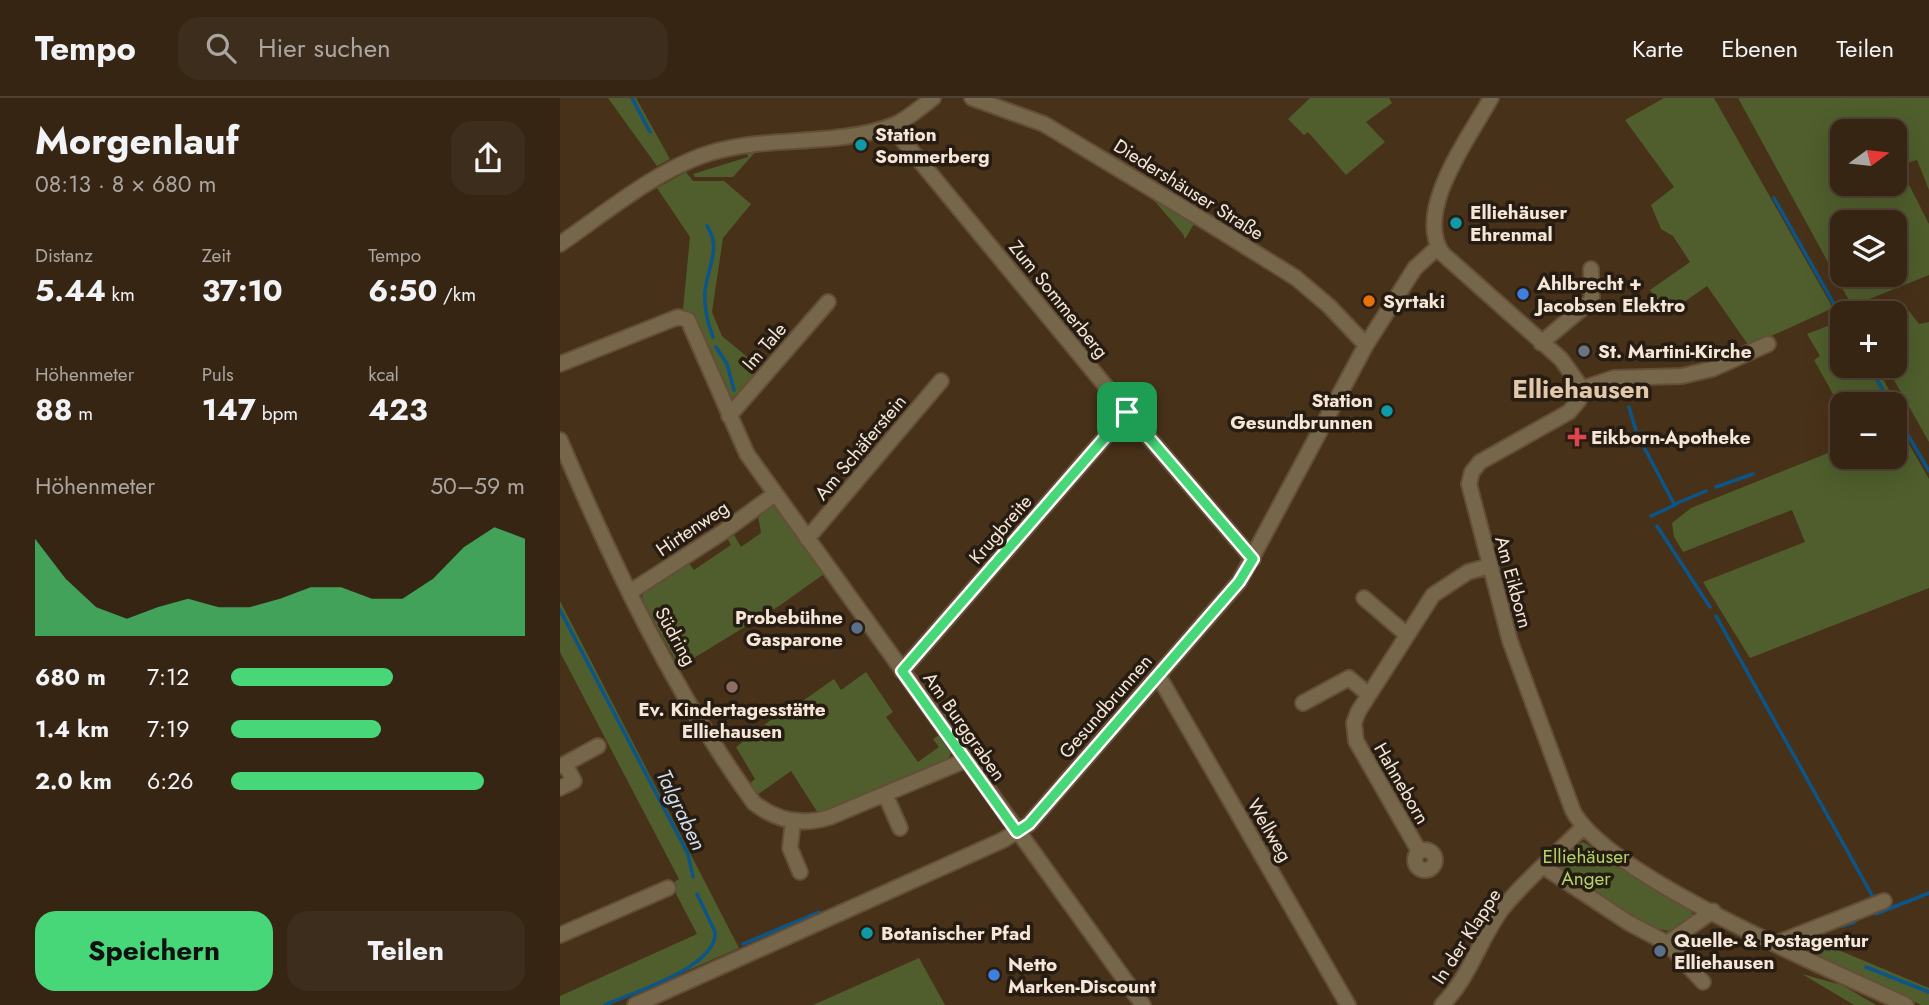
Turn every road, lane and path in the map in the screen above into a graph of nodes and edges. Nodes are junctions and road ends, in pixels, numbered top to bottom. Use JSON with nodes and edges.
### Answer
{"nodes":[{"id":1,"x":933,"y":98,"type":"edge"},
{"id":2,"x":972,"y":98,"type":"edge"},
{"id":3,"x":1491,"y":98,"type":"edge"},
{"id":4,"x":1005,"y":103,"type":"edge"},
{"id":5,"x":891,"y":126,"type":"junction"},
{"id":6,"x":560,"y":244,"type":"edge"},
{"id":7,"x":1438,"y":247,"type":"junction"},
{"id":8,"x":1591,"y":269,"type":"dead end"},
{"id":9,"x":828,"y":302,"type":"dead end"},
{"id":10,"x":1541,"y":343,"type":"junction"},
{"id":11,"x":1768,"y":344,"type":"dead end"},
{"id":12,"x":1366,"y":345,"type":"junction"},
{"id":13,"x":560,"y":364,"type":"edge"},
{"id":14,"x":941,"y":381,"type":"dead end"},
{"id":15,"x":1581,"y":389,"type":"junction"},
{"id":16,"x":1127,"y":412,"type":"junction"},
{"id":17,"x":729,"y":416,"type":"junction"},
{"id":18,"x":560,"y":440,"type":"edge"},
{"id":19,"x":775,"y":494,"type":"junction"},
{"id":20,"x":807,"y":539,"type":"junction"},
{"id":21,"x":1253,"y":559,"type":"junction"},
{"id":22,"x":1490,"y":566,"type":"junction"},
{"id":23,"x":630,"y":592,"type":"junction"},
{"id":24,"x":1364,"y":598,"type":"dead end"},
{"id":25,"x":1407,"y":635,"type":"junction"},
{"id":26,"x":902,"y":671,"type":"junction"},
{"id":27,"x":1158,"y":675,"type":"junction"},
{"id":28,"x":1369,"y":695,"type":"junction"},
{"id":29,"x":1303,"y":703,"type":"dead end"},
{"id":30,"x":598,"y":746,"type":"dead end"},
{"id":31,"x":966,"y":760,"type":"junction"},
{"id":32,"x":562,"y":765,"type":"edge"},
{"id":33,"x":560,"y":788,"type":"edge"},
{"id":34,"x":885,"y":794,"type":"junction"},
{"id":35,"x":793,"y":822,"type":"junction"},
{"id":36,"x":900,"y":828,"type":"dead end"},
{"id":37,"x":1582,"y":828,"type":"junction"},
{"id":38,"x":1017,"y":832,"type":"junction"},
{"id":39,"x":1419,"y":851,"type":"dead end"},
{"id":40,"x":1544,"y":867,"type":"junction"},
{"id":41,"x":800,"y":872,"type":"dead end"},
{"id":42,"x":668,"y":888,"type":"dead end"},
{"id":43,"x":1884,"y":901,"type":"dead end"},
{"id":44,"x":1713,"y":911,"type":"junction"},
{"id":45,"x":560,"y":935,"type":"edge"},
{"id":46,"x":1667,"y":943,"type":"junction"},
{"id":47,"x":1777,"y":943,"type":"junction"},
{"id":48,"x":1703,"y":982,"type":"dead end"},
{"id":49,"x":635,"y":1005,"type":"edge"},
{"id":50,"x":1143,"y":1005,"type":"edge"},
{"id":51,"x":1348,"y":1005,"type":"edge"},
{"id":52,"x":1442,"y":1005,"type":"edge"},
{"id":53,"x":1906,"y":1005,"type":"edge"}],
"edges":[{"from":1,"to":5,"type":"street"},
{"from":2,"to":4,"type":"street","name":"Diedershäuser Straße"},
{"from":3,"to":7,"type":"street"},
{"from":4,"to":12,"type":"street","name":"Diedershäuser Straße"},
{"from":5,"to":6,"type":"street"},
{"from":5,"to":16,"type":"street","name":"Zum Sommerberg"},
{"from":7,"to":10,"type":"street"},
{"from":7,"to":12,"type":"street","name":"Gesundbrunnen"},
{"from":8,"to":10,"type":"street"},
{"from":9,"to":17,"type":"street","name":"Im Tale"},
{"from":10,"to":15,"type":"street"},
{"from":11,"to":15,"type":"street"},
{"from":12,"to":21,"type":"street","name":"Gesundbrunnen"},
{"from":13,"to":17,"type":"street","name":"Am Burggraben"},
{"from":14,"to":20,"type":"street","name":"Am Schäferstein"},
{"from":15,"to":22,"type":"street","name":"Am Eikborn"},
{"from":16,"to":21,"type":"street","name":"Zum Sommerberg"},
{"from":16,"to":26,"type":"street","name":"Krugbreite"},
{"from":17,"to":19,"type":"street","name":"Am Burggraben"},
{"from":18,"to":23,"type":"street","name":"Südring"},
{"from":19,"to":20,"type":"street","name":"Am Burggraben"},
{"from":19,"to":23,"type":"street","name":"Hirtenweg"},
{"from":20,"to":26,"type":"street","name":"Am Burggraben"},
{"from":21,"to":27,"type":"street","name":"Gesundbrunnen"},
{"from":22,"to":25,"type":"street","name":"Hahneborn"},
{"from":22,"to":37,"type":"street","name":"Am Eikborn"},
{"from":23,"to":35,"type":"street","name":"Südring"},
{"from":24,"to":25,"type":"street"},
{"from":25,"to":28,"type":"street","name":"Hahneborn"},
{"from":26,"to":31,"type":"street","name":"Am Burggraben"},
{"from":27,"to":38,"type":"street","name":"Gesundbrunnen"},
{"from":27,"to":51,"type":"street","name":"Wellweg"},
{"from":28,"to":29,"type":"street"},
{"from":28,"to":39,"type":"street","name":"Hahneborn"},
{"from":30,"to":32,"type":"street"},
{"from":31,"to":34,"type":"street"},
{"from":31,"to":38,"type":"street","name":"Am Burggraben"},
{"from":32,"to":33,"type":"street"},
{"from":34,"to":35,"type":"street"},
{"from":34,"to":36,"type":"street"},
{"from":35,"to":41,"type":"street"},
{"from":37,"to":40,"type":"street","name":"In der Klappe"},
{"from":37,"to":44,"type":"street"},
{"from":38,"to":49,"type":"street","name":"Gesundbrunnen"},
{"from":38,"to":50,"type":"street","name":"Am Burggraben"},
{"from":40,"to":46,"type":"street"},
{"from":40,"to":52,"type":"street","name":"In der Klappe"},
{"from":42,"to":45,"type":"street"},
{"from":43,"to":47,"type":"street"},
{"from":44,"to":46,"type":"street"},
{"from":44,"to":47,"type":"street"},
{"from":46,"to":48,"type":"street"},
{"from":47,"to":53,"type":"street"}]}
